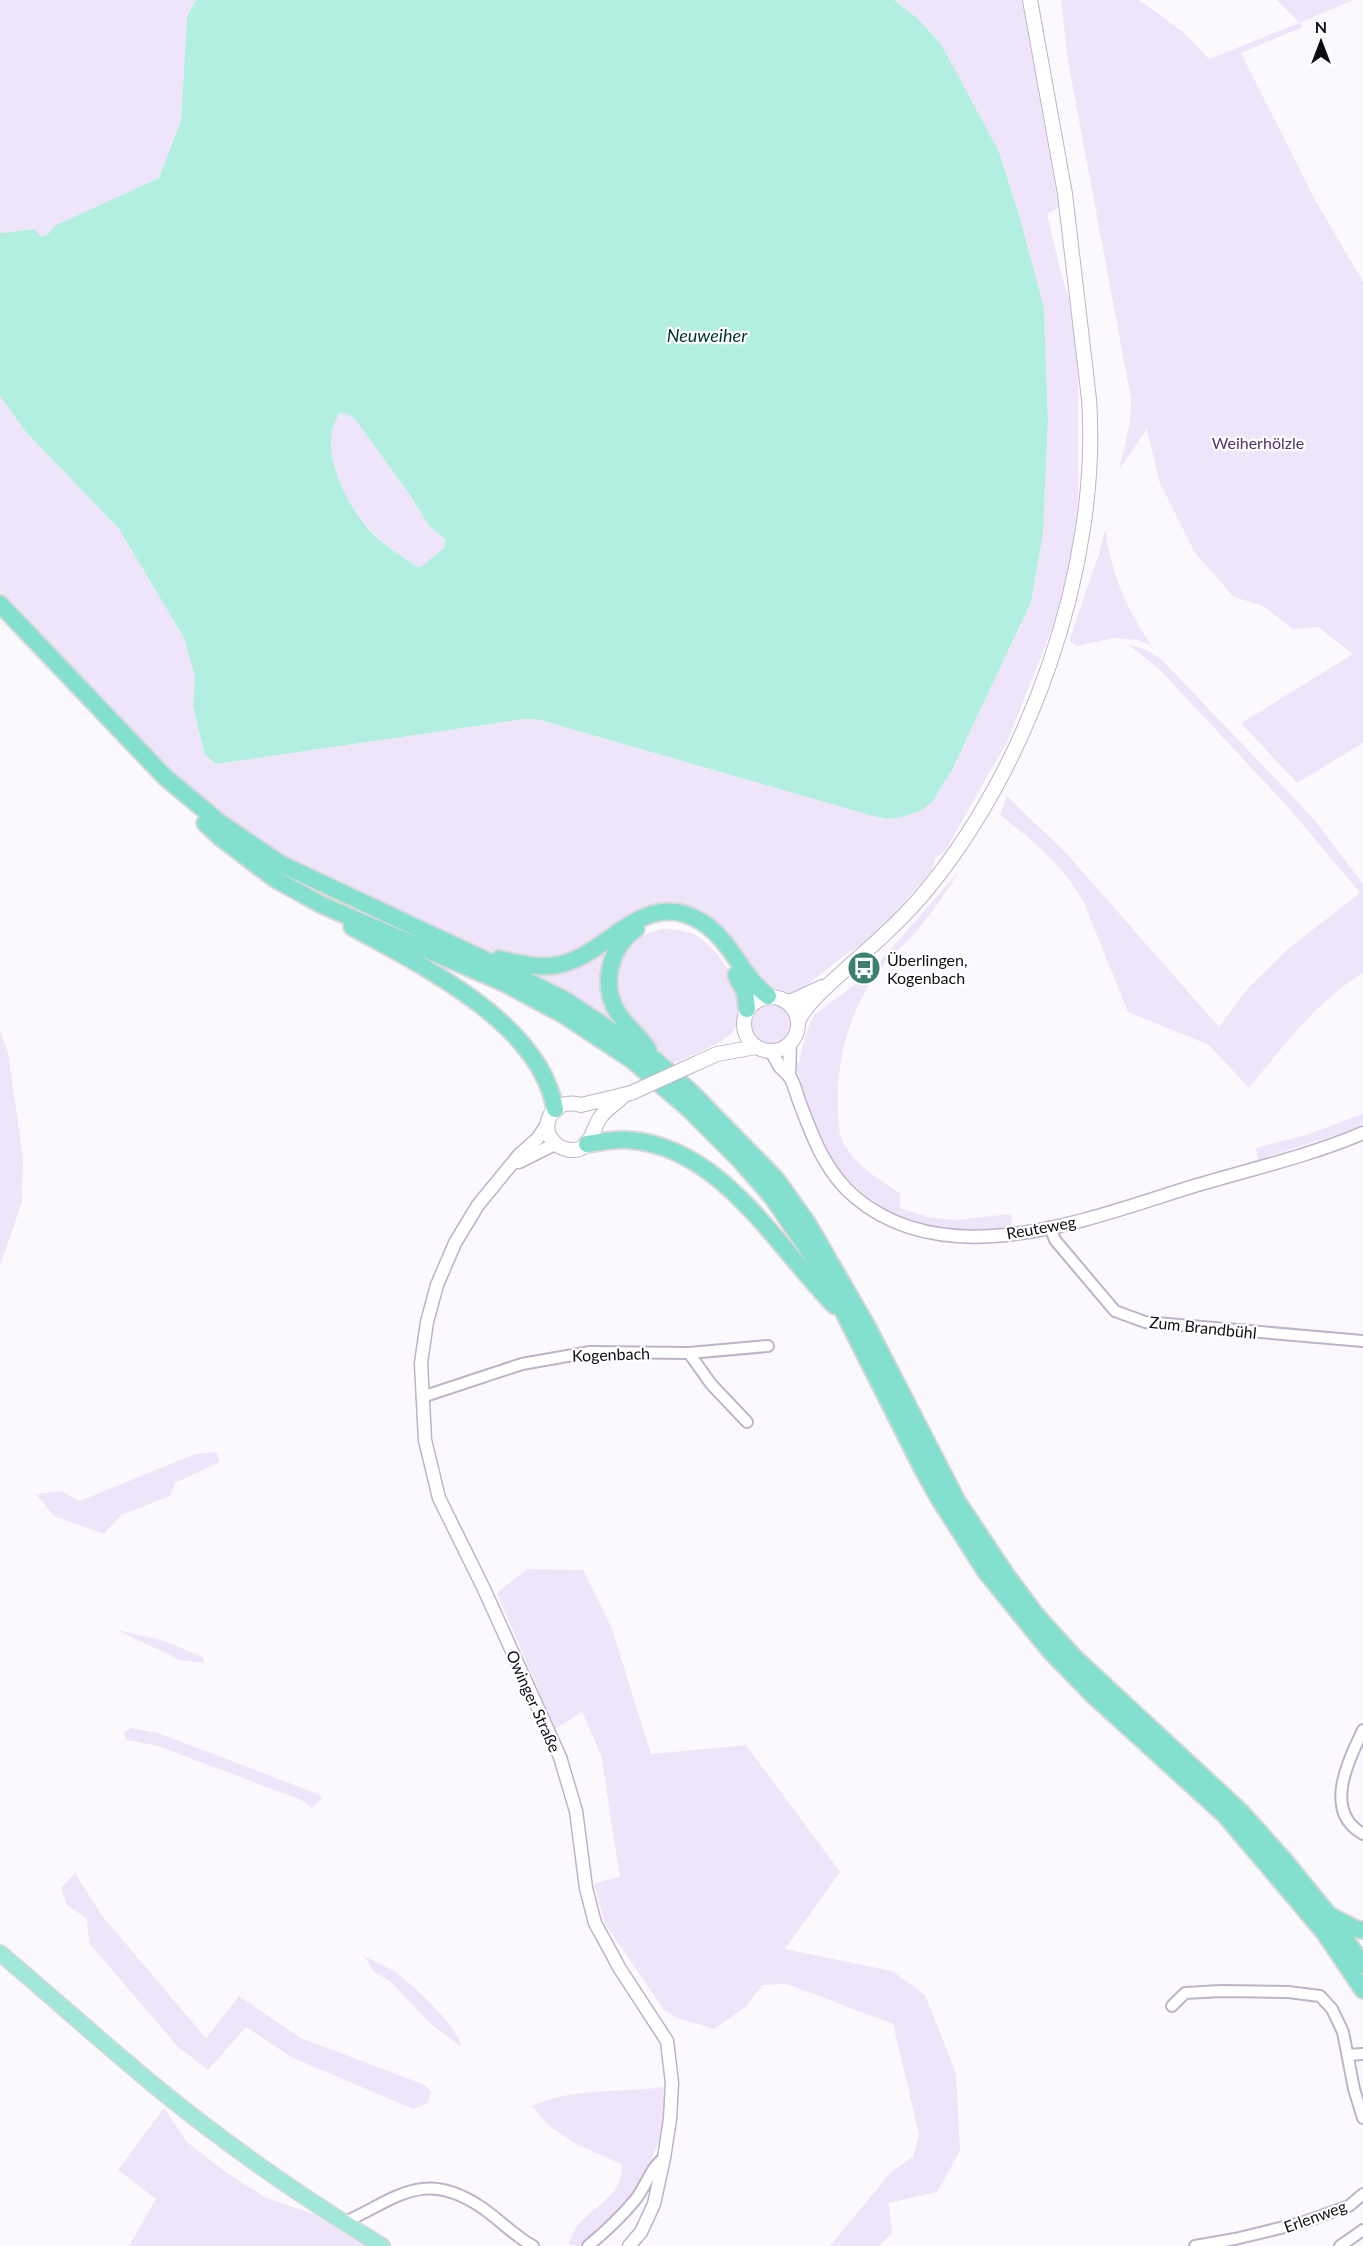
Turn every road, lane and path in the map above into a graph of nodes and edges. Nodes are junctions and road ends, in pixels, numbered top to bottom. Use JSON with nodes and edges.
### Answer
{"nodes":[{"id":1,"x":1030,"y":0,"type":"edge"},
{"id":2,"x":0,"y":604,"type":"edge"},
{"id":3,"x":165,"y":777,"type":"junction"},
{"id":4,"x":322,"y":905,"type":"junction"},
{"id":5,"x":480,"y":957,"type":"junction"},
{"id":6,"x":827,"y":986,"type":"junction"},
{"id":7,"x":768,"y":996,"type":"junction"},
{"id":8,"x":786,"y":1001,"type":"junction"},
{"id":9,"x":747,"y":1009,"type":"junction"},
{"id":10,"x":798,"y":1021,"type":"junction"},
{"id":11,"x":745,"y":1032,"type":"junction"},
{"id":12,"x":790,"y":1043,"type":"junction"},
{"id":13,"x":756,"y":1047,"type":"junction"},
{"id":14,"x":771,"y":1051,"type":"junction"},
{"id":15,"x":717,"y":1054,"type":"junction"},
{"id":16,"x":655,"y":1060,"type":"junction"},
{"id":17,"x":789,"y":1076,"type":"junction"},
{"id":18,"x":627,"y":1095,"type":"junction"},
{"id":19,"x":581,"y":1105,"type":"junction"},
{"id":20,"x":551,"y":1117,"type":"junction"},
{"id":21,"x":595,"y":1126,"type":"junction"},
{"id":22,"x":1363,"y":1133,"type":"edge"},
{"id":23,"x":555,"y":1144,"type":"junction"},
{"id":24,"x":587,"y":1144,"type":"junction"},
{"id":25,"x":513,"y":1165,"type":"junction"},
{"id":26,"x":1050,"y":1227,"type":"junction"},
{"id":27,"x":849,"y":1321,"type":"junction"},
{"id":28,"x":1363,"y":1341,"type":"edge"},
{"id":29,"x":768,"y":1346,"type":"dead end"},
{"id":30,"x":689,"y":1353,"type":"junction"},
{"id":31,"x":422,"y":1397,"type":"junction"},
{"id":32,"x":747,"y":1422,"type":"dead end"},
{"id":33,"x":1363,"y":1730,"type":"edge"},
{"id":34,"x":1363,"y":1834,"type":"edge"},
{"id":35,"x":1328,"y":1914,"type":"junction"},
{"id":36,"x":1363,"y":1930,"type":"edge"},
{"id":37,"x":0,"y":1953,"type":"edge"},
{"id":38,"x":1363,"y":1965,"type":"edge"},
{"id":39,"x":1363,"y":1990,"type":"edge"},
{"id":40,"x":1172,"y":2006,"type":"dead end"},
{"id":41,"x":1363,"y":2054,"type":"edge"},
{"id":42,"x":1348,"y":2055,"type":"junction"},
{"id":43,"x":1363,"y":2118,"type":"edge"},
{"id":44,"x":664,"y":2158,"type":"junction"},
{"id":45,"x":1363,"y":2194,"type":"edge"},
{"id":46,"x":343,"y":2223,"type":"junction"},
{"id":47,"x":1363,"y":2230,"type":"edge"},
{"id":48,"x":528,"y":2243,"type":"edge"},
{"id":49,"x":382,"y":2246,"type":"edge"},
{"id":50,"x":588,"y":2246,"type":"edge"},
{"id":51,"x":629,"y":2246,"type":"edge"},
{"id":52,"x":1195,"y":2246,"type":"edge"},
{"id":53,"x":1340,"y":2246,"type":"edge"}],
"edges":[{"from":1,"to":6,"type":"main road"},
{"from":2,"to":3,"type":"highway"},
{"from":3,"to":4,"type":"highway"},
{"from":3,"to":5,"type":"highway"},
{"from":4,"to":20,"type":"highway"},
{"from":4,"to":27,"type":"highway"},
{"from":5,"to":7,"type":"highway"},
{"from":5,"to":16,"type":"highway"},
{"from":6,"to":8,"type":"main road"},
{"from":6,"to":10,"type":"main road"},
{"from":7,"to":8,"type":"main road"},
{"from":7,"to":9,"type":"main road"},
{"from":8,"to":10,"type":"main road"},
{"from":9,"to":11,"type":"main road"},
{"from":9,"to":16,"type":"highway"},
{"from":10,"to":12,"type":"main road"},
{"from":11,"to":13,"type":"main road"},
{"from":11,"to":15,"type":"main road"},
{"from":12,"to":14,"type":"main road"},
{"from":12,"to":17,"type":"street","name":"Reuteweg"},
{"from":13,"to":14,"type":"main road"},
{"from":13,"to":15,"type":"main road"},
{"from":14,"to":17,"type":"street","name":"Reuteweg"},
{"from":15,"to":18,"type":"main road","bridge":true},
{"from":16,"to":35,"type":"highway"},
{"from":17,"to":26,"type":"street","name":"Reuteweg"},
{"from":18,"to":19,"type":"main road"},
{"from":18,"to":21,"type":"main road"},
{"from":19,"to":20,"type":"main road"},
{"from":19,"to":21,"type":"main road"},
{"from":20,"to":23,"type":"main road"},
{"from":20,"to":25,"type":"street","name":"Owinger Straße"},
{"from":21,"to":24,"type":"main road"},
{"from":22,"to":26,"type":"street","name":"Reuteweg"},
{"from":23,"to":24,"type":"main road"},
{"from":23,"to":25,"type":"street","name":"Owinger Straße"},
{"from":24,"to":27,"type":"highway"},
{"from":25,"to":31,"type":"street","name":"Owinger Straße"},
{"from":26,"to":28,"type":"street","name":"Zum Brandbühl"},
{"from":27,"to":39,"type":"highway"},
{"from":29,"to":30,"type":"street","name":"Kogenbach"},
{"from":30,"to":31,"type":"street","name":"Kogenbach"},
{"from":30,"to":32,"type":"street"},
{"from":31,"to":44,"type":"street","name":"Owinger Straße"},
{"from":33,"to":34,"type":"street"},
{"from":35,"to":36,"type":"highway"},
{"from":35,"to":38,"type":"highway"},
{"from":37,"to":46,"type":"main road"},
{"from":40,"to":42,"type":"street"},
{"from":41,"to":42,"type":"street"},
{"from":42,"to":43,"type":"street"},
{"from":44,"to":50,"type":"street"},
{"from":44,"to":51,"type":"street","name":"Owinger Straße"},
{"from":45,"to":52,"type":"street","name":"Erlenweg"},
{"from":46,"to":48,"type":"street"},
{"from":46,"to":49,"type":"main road"},
{"from":47,"to":53,"type":"street","name":"Erlenweg"}]}
